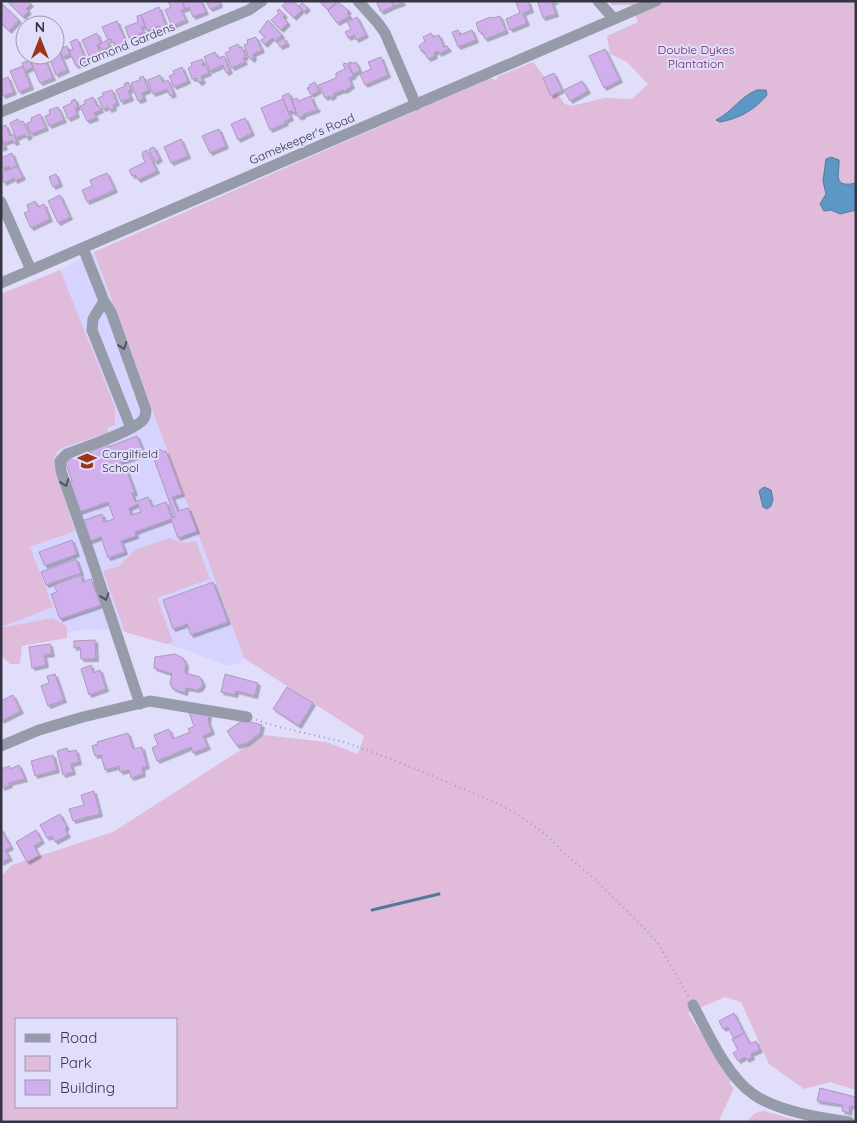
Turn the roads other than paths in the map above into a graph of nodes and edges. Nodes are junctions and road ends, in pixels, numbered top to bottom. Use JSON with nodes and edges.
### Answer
{"nodes":[{"id":1,"x":262,"y":1,"type":"edge"},
{"id":2,"x":358,"y":1,"type":"edge"},
{"id":3,"x":598,"y":1,"type":"edge"},
{"id":4,"x":656,"y":1,"type":"edge"},
{"id":5,"x":614,"y":20,"type":"junction"},
{"id":6,"x":416,"y":105,"type":"junction"},
{"id":7,"x":1,"y":112,"type":"edge"},
{"id":8,"x":1,"y":202,"type":"edge"},
{"id":9,"x":83,"y":248,"type":"junction"},
{"id":10,"x":31,"y":270,"type":"junction"},
{"id":11,"x":1,"y":283,"type":"edge"},
{"id":12,"x":104,"y":301,"type":"junction"},
{"id":13,"x":131,"y":428,"type":"junction"},
{"id":14,"x":140,"y":704,"type":"junction"},
{"id":15,"x":247,"y":717,"type":"road end"},
{"id":16,"x":1,"y":746,"type":"edge"},
{"id":17,"x":693,"y":1005,"type":"road end"},
{"id":18,"x":849,"y":1122,"type":"edge"}],
"edges":[{"from":1,"to":7,"type":"street","name":"Cramond Gardens"},
{"from":2,"to":6,"type":"street"},
{"from":3,"to":5,"type":"street"},
{"from":4,"to":5,"type":"street","name":"Gamekeeper's Road"},
{"from":5,"to":6,"type":"street","name":"Gamekeeper's Road"},
{"from":6,"to":9,"type":"street","name":"Gamekeeper's Road"},
{"from":8,"to":10,"type":"street"},
{"from":9,"to":10,"type":"street","name":"Gamekeeper's Road"},
{"from":9,"to":12,"type":"street"},
{"from":10,"to":11,"type":"street","name":"Gamekeeper's Road"},
{"from":12,"to":13,"type":"street"},
{"from":12,"to":13,"type":"street","one_way":true},
{"from":13,"to":14,"type":"street","one_way":true},
{"from":14,"to":15,"type":"street"},
{"from":14,"to":16,"type":"street"},
{"from":17,"to":18,"type":"street"}]}
